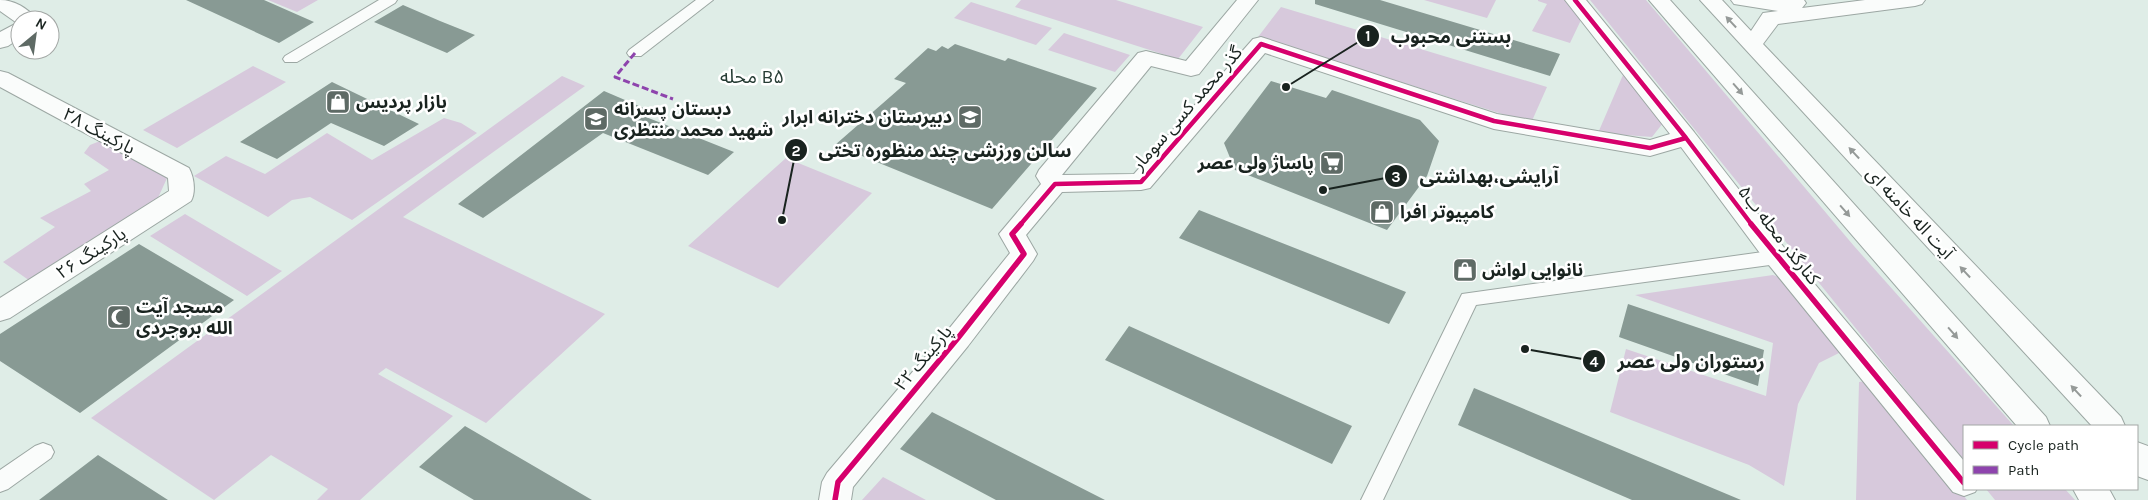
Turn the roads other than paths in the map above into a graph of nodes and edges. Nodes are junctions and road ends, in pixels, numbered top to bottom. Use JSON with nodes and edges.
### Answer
{"nodes":[{"id":1,"x":390,"y":0,"type":"edge"},
{"id":2,"x":706,"y":0,"type":"edge"},
{"id":3,"x":1248,"y":0,"type":"edge"},
{"id":4,"x":1576,"y":0,"type":"edge"},
{"id":5,"x":1659,"y":0,"type":"edge"},
{"id":6,"x":1710,"y":0,"type":"edge"},
{"id":7,"x":1741,"y":0,"type":"edge"},
{"id":8,"x":1824,"y":0,"type":"edge"},
{"id":9,"x":1914,"y":0,"type":"edge"},
{"id":10,"x":5,"y":1,"type":"edge"},
{"id":11,"x":15,"y":10,"type":"edge"},
{"id":12,"x":1752,"y":44,"type":"junction"},
{"id":13,"x":635,"y":53,"type":"dead end"},
{"id":14,"x":291,"y":59,"type":"dead end"},
{"id":15,"x":0,"y":78,"type":"edge"},
{"id":16,"x":1686,"y":138,"type":"junction"},
{"id":17,"x":1055,"y":184,"type":"junction"},
{"id":18,"x":182,"y":195,"type":"joint"},
{"id":19,"x":1777,"y":257,"type":"junction"},
{"id":20,"x":0,"y":311,"type":"edge"},
{"id":21,"x":2034,"y":425,"type":"edge"},
{"id":22,"x":2109,"y":425,"type":"edge"},
{"id":23,"x":43,"y":452,"type":"dead end"},
{"id":24,"x":2138,"y":456,"type":"edge"},
{"id":25,"x":2148,"y":467,"type":"edge"},
{"id":26,"x":0,"y":482,"type":"edge"},
{"id":27,"x":1963,"y":482,"type":"edge"},
{"id":28,"x":1970,"y":490,"type":"edge"},
{"id":29,"x":2090,"y":490,"type":"edge"},
{"id":30,"x":835,"y":500,"type":"edge"},
{"id":31,"x":1372,"y":500,"type":"edge"},
{"id":32,"x":1978,"y":500,"type":"edge"},
{"id":33,"x":2099,"y":500,"type":"edge"}],
"edges":[{"from":1,"to":14,"type":"street"},
{"from":2,"to":13,"type":"street"},
{"from":3,"to":17,"type":"street"},
{"from":4,"to":16,"type":"street","name":"کنارگذر محله ب۵"},
{"from":5,"to":21,"type":"street","one_way":true},
{"from":12,"to":6,"type":"street","name":"آیت اله خامنه ای","one_way":true},
{"from":7,"to":8,"type":"street"},
{"from":9,"to":12,"type":"street"},
{"from":10,"to":11,"type":"street"},
{"from":22,"to":12,"type":"street","name":"آیت اله خامنه ای","one_way":true},
{"from":15,"to":18,"type":"street","name":"پارکینگ ۲۸"},
{"from":16,"to":17,"type":"street","name":"گذر محمد کسی سومار"},
{"from":16,"to":19,"type":"street","name":"کنارگذر محله ب۵"},
{"from":17,"to":30,"type":"street","name":"پارکینگ ۲۲"},
{"from":18,"to":20,"type":"street","name":"پارکینگ ۲۶"},
{"from":19,"to":27,"type":"street","name":"کنارگذر محله ب۵"},
{"from":19,"to":31,"type":"street"},
{"from":23,"to":26,"type":"street"},
{"from":24,"to":25,"type":"street"},
{"from":28,"to":32,"type":"street"},
{"from":29,"to":33,"type":"street"}]}
